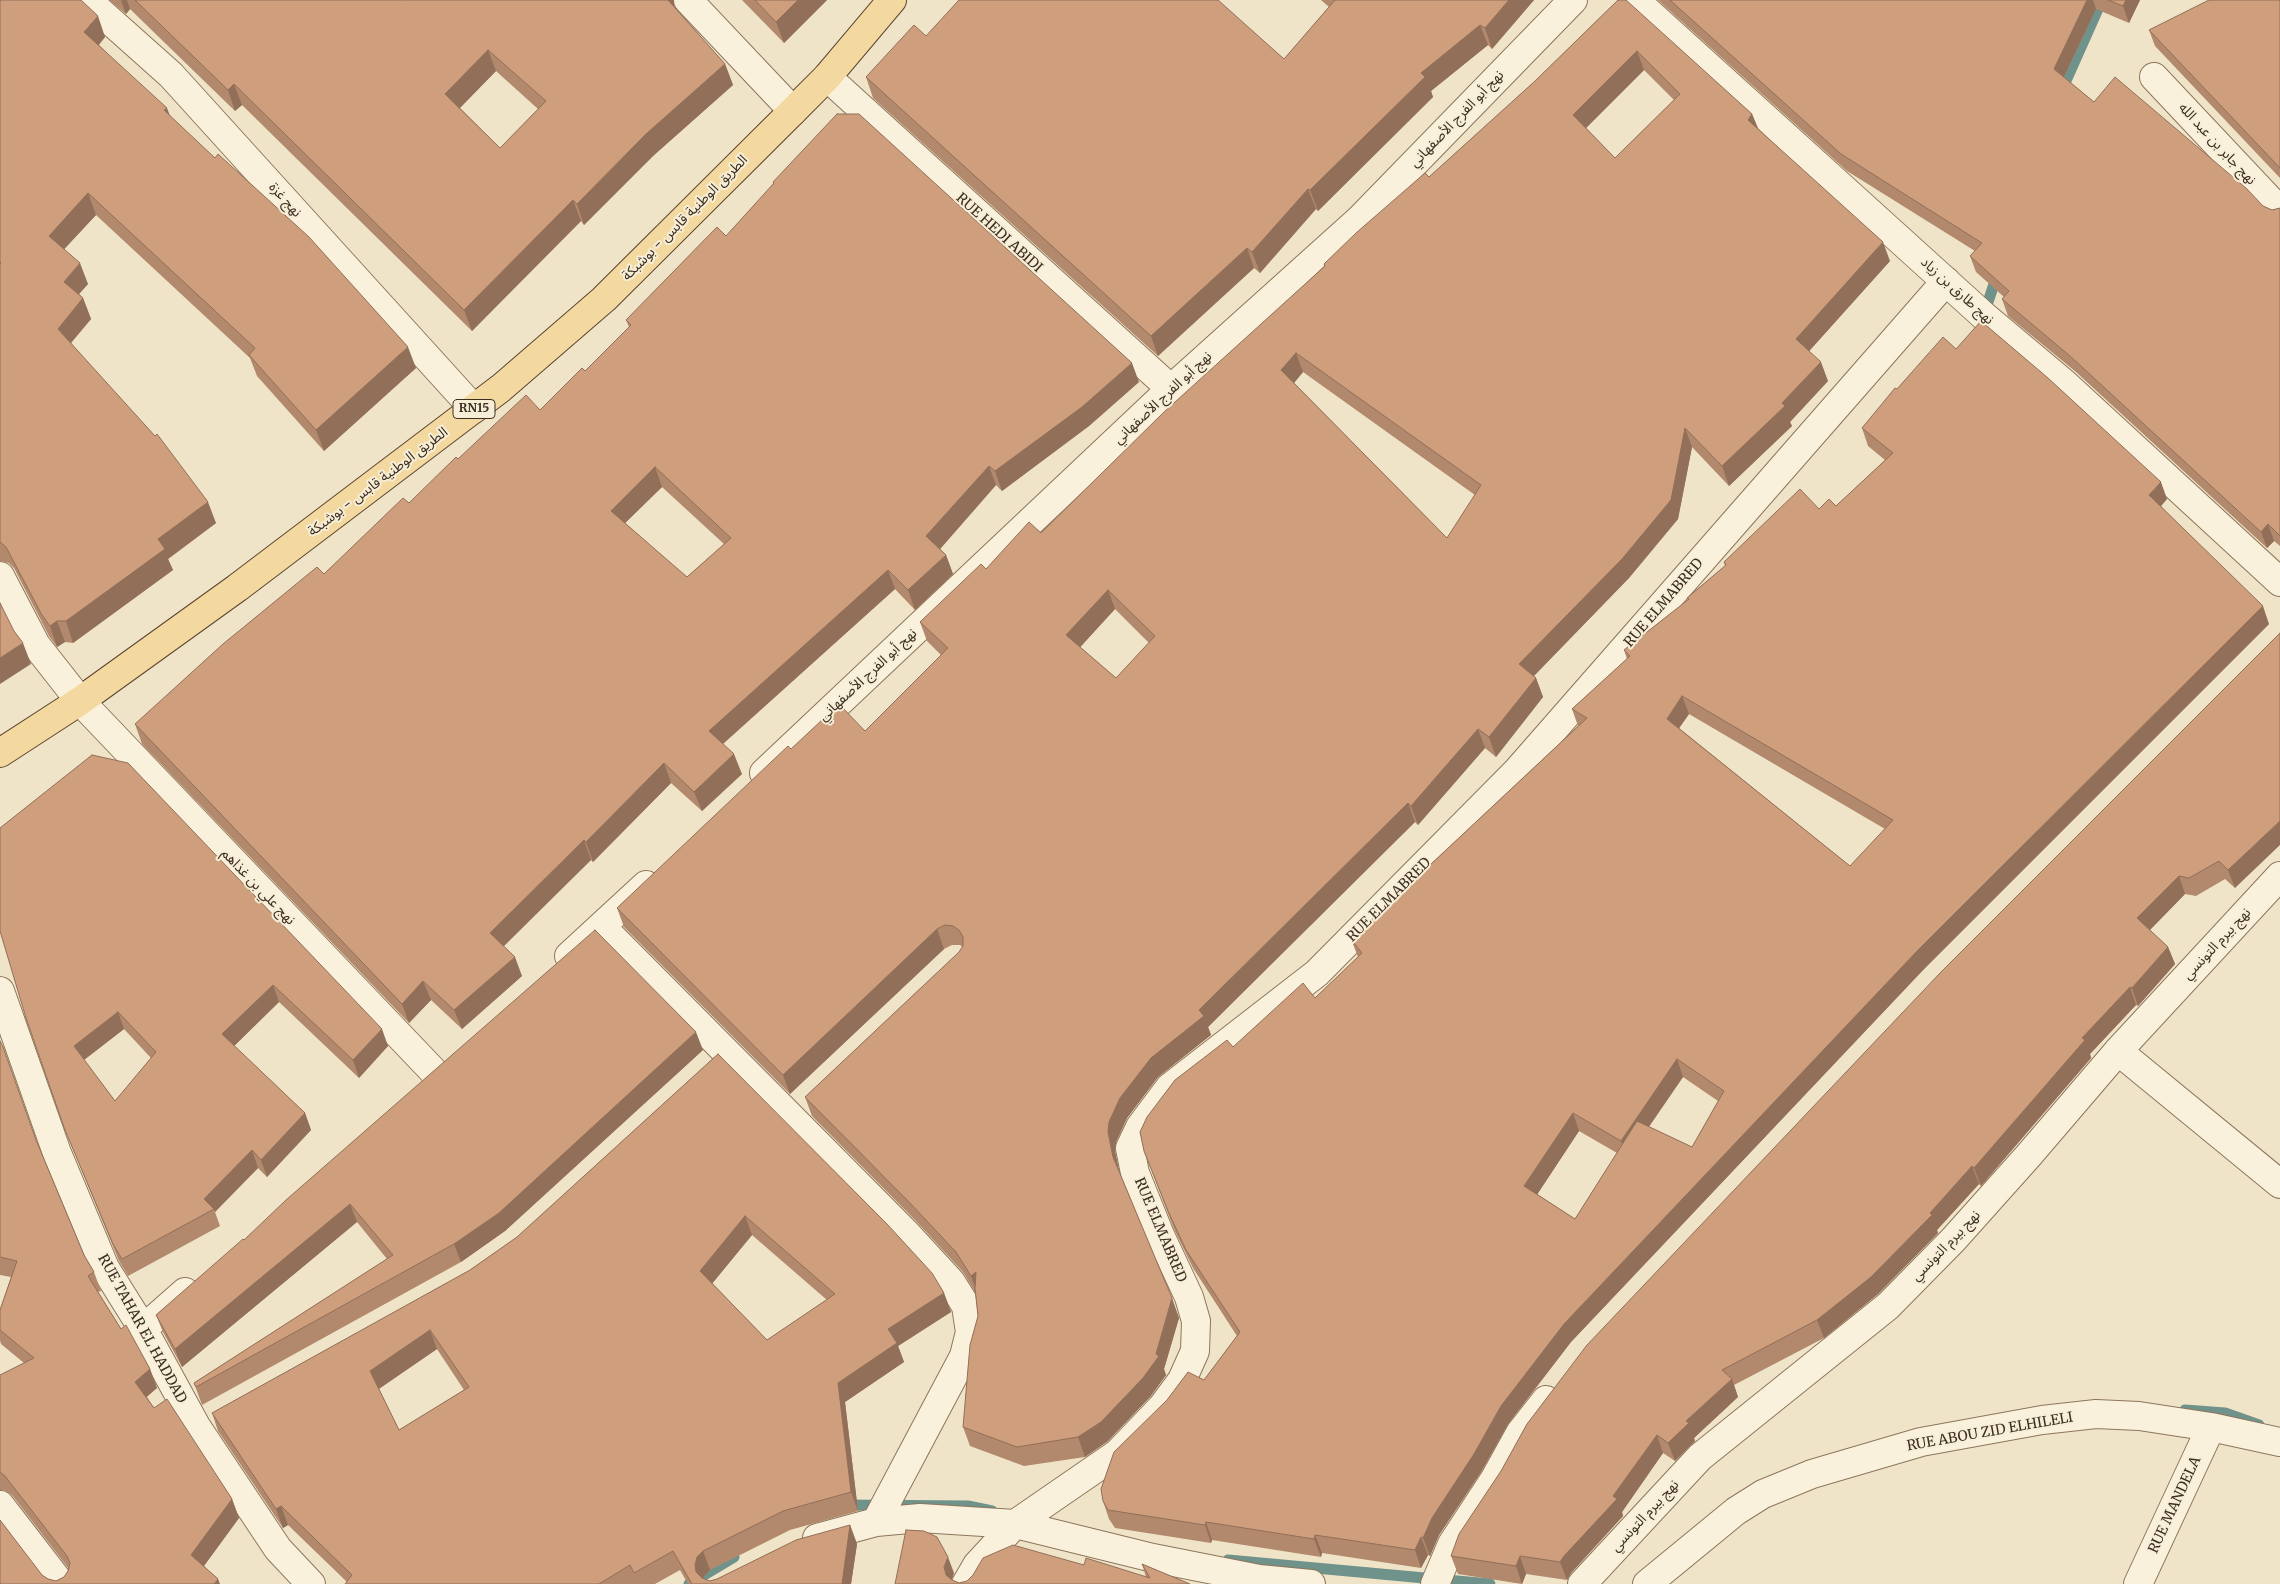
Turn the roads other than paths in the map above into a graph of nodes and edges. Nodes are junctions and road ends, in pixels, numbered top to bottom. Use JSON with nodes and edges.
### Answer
{"nodes":[{"id":1,"x":86,"y":0,"type":"edge"},
{"id":2,"x":688,"y":0,"type":"edge"},
{"id":3,"x":892,"y":0,"type":"edge"},
{"id":4,"x":1573,"y":0,"type":"edge"},
{"id":5,"x":1635,"y":0,"type":"edge"},
{"id":6,"x":827,"y":77,"type":"junction"},
{"id":7,"x":2154,"y":77,"type":"dead end"},
{"id":8,"x":793,"y":111,"type":"junction"},
{"id":9,"x":2280,"y":211,"type":"edge"},
{"id":10,"x":1946,"y":281,"type":"junction"},
{"id":11,"x":1171,"y":389,"type":"junction"},
{"id":12,"x":474,"y":409,"type":"junction"},
{"id":13,"x":0,"y":576,"type":"edge"},
{"id":14,"x":2280,"y":582,"type":"edge"},
{"id":15,"x":80,"y":701,"type":"junction"},
{"id":16,"x":0,"y":753,"type":"edge"},
{"id":17,"x":746,"y":791,"type":"edge"},
{"id":18,"x":666,"y":866,"type":"edge"},
{"id":19,"x":2280,"y":876,"type":"edge"},
{"id":20,"x":602,"y":927,"type":"junction"},
{"id":21,"x":551,"y":972,"type":"edge"},
{"id":22,"x":0,"y":992,"type":"edge"},
{"id":23,"x":725,"y":1051,"type":"junction"},
{"id":24,"x":2118,"y":1051,"type":"junction"},
{"id":25,"x":457,"y":1055,"type":"edge"},
{"id":26,"x":703,"y":1070,"type":"edge"},
{"id":27,"x":436,"y":1074,"type":"junction"},
{"id":28,"x":413,"y":1094,"type":"edge"},
{"id":29,"x":811,"y":1095,"type":"edge"},
{"id":30,"x":790,"y":1116,"type":"junction"},
{"id":31,"x":2280,"y":1184,"type":"edge"},
{"id":32,"x":203,"y":1277,"type":"edge"},
{"id":33,"x":142,"y":1329,"type":"junction"},
{"id":34,"x":1560,"y":1382,"type":"edge"},
{"id":35,"x":222,"y":1412,"type":"edge"},
{"id":36,"x":196,"y":1426,"type":"junction"},
{"id":37,"x":2212,"y":1427,"type":"junction"},
{"id":38,"x":2280,"y":1442,"type":"edge"},
{"id":39,"x":0,"y":1505,"type":"edge"},
{"id":40,"x":876,"y":1522,"type":"junction"},
{"id":41,"x":1015,"y":1524,"type":"junction"},
{"id":42,"x":798,"y":1544,"type":"edge"},
{"id":43,"x":61,"y":1584,"type":"edge"},
{"id":44,"x":311,"y":1584,"type":"edge"},
{"id":45,"x":966,"y":1584,"type":"edge"},
{"id":46,"x":1311,"y":1584,"type":"edge"},
{"id":47,"x":1435,"y":1584,"type":"edge"},
{"id":48,"x":1582,"y":1584,"type":"edge"},
{"id":49,"x":1646,"y":1584,"type":"edge"},
{"id":50,"x":2138,"y":1584,"type":"edge"}],
"edges":[{"from":1,"to":12,"type":"street","name":"نهج غزة"},
{"from":2,"to":8,"type":"street"},
{"from":3,"to":6,"type":"main road","name":"الطريق الوطنية قابس - بوشبكة","number":"RN15"},
{"from":4,"to":11,"type":"street","name":"نهج أبو الفرج الأصفهاني"},
{"from":5,"to":10,"type":"street","name":"نهج طارق بن زياد"},
{"from":6,"to":8,"type":"main road","name":"الطريق الوطنية قابس - بوشبكة","number":"RN15"},
{"from":6,"to":11,"type":"street","name":"RUE HEDI ABIDI"},
{"from":7,"to":9,"type":"street","name":"نهج جابر بن عبد الله"},
{"from":8,"to":12,"type":"main road","name":"الطريق الوطنية قابس - بوشبكة","number":"RN15"},
{"from":10,"to":14,"type":"street","name":"نهج طارق بن زياد"},
{"from":10,"to":41,"type":"street","name":"RUE ELMABRED"},
{"from":11,"to":17,"type":"street","name":"نهج أبو الفرج الأصفهاني"},
{"from":12,"to":15,"type":"main road","name":"الطريق الوطنية قابس - بوشبكة","number":"RN15"},
{"from":13,"to":15,"type":"street","name":"نهج علي بن غذاهم"},
{"from":15,"to":16,"type":"main road","name":"الطريق الوطنية قابس - بوشبكة","number":"RN15"},
{"from":15,"to":27,"type":"street","name":"نهج علي بن غذاهم"},
{"from":18,"to":20,"type":"street"},
{"from":19,"to":24,"type":"street","name":"نهج بيرم التونسي"},
{"from":20,"to":21,"type":"street"},
{"from":20,"to":23,"type":"street"},
{"from":22,"to":33,"type":"street","name":"RUE TAHAR EL HADDAD"},
{"from":23,"to":26,"type":"street"},
{"from":23,"to":30,"type":"street"},
{"from":24,"to":31,"type":"street"},
{"from":24,"to":48,"type":"street","name":"نهج بيرم التونسي"},
{"from":25,"to":27,"type":"street"},
{"from":27,"to":28,"type":"street"},
{"from":29,"to":30,"type":"street"},
{"from":30,"to":40,"type":"street"},
{"from":32,"to":33,"type":"street"},
{"from":33,"to":36,"type":"street","name":"RUE TAHAR EL HADDAD"},
{"from":34,"to":47,"type":"street"},
{"from":35,"to":36,"type":"street"},
{"from":36,"to":44,"type":"street","name":"RUE TAHAR EL HADDAD"},
{"from":37,"to":38,"type":"street","name":"RUE ABOU ZID ELHILELI"},
{"from":37,"to":49,"type":"street","name":"RUE ABOU ZID ELHILELI"},
{"from":37,"to":50,"type":"street","name":"RUE MANDELA"},
{"from":39,"to":43,"type":"street"},
{"from":40,"to":41,"type":"street"},
{"from":40,"to":42,"type":"street"},
{"from":41,"to":45,"type":"street","name":"RUE ELMABRED"},
{"from":41,"to":46,"type":"street"}]}
